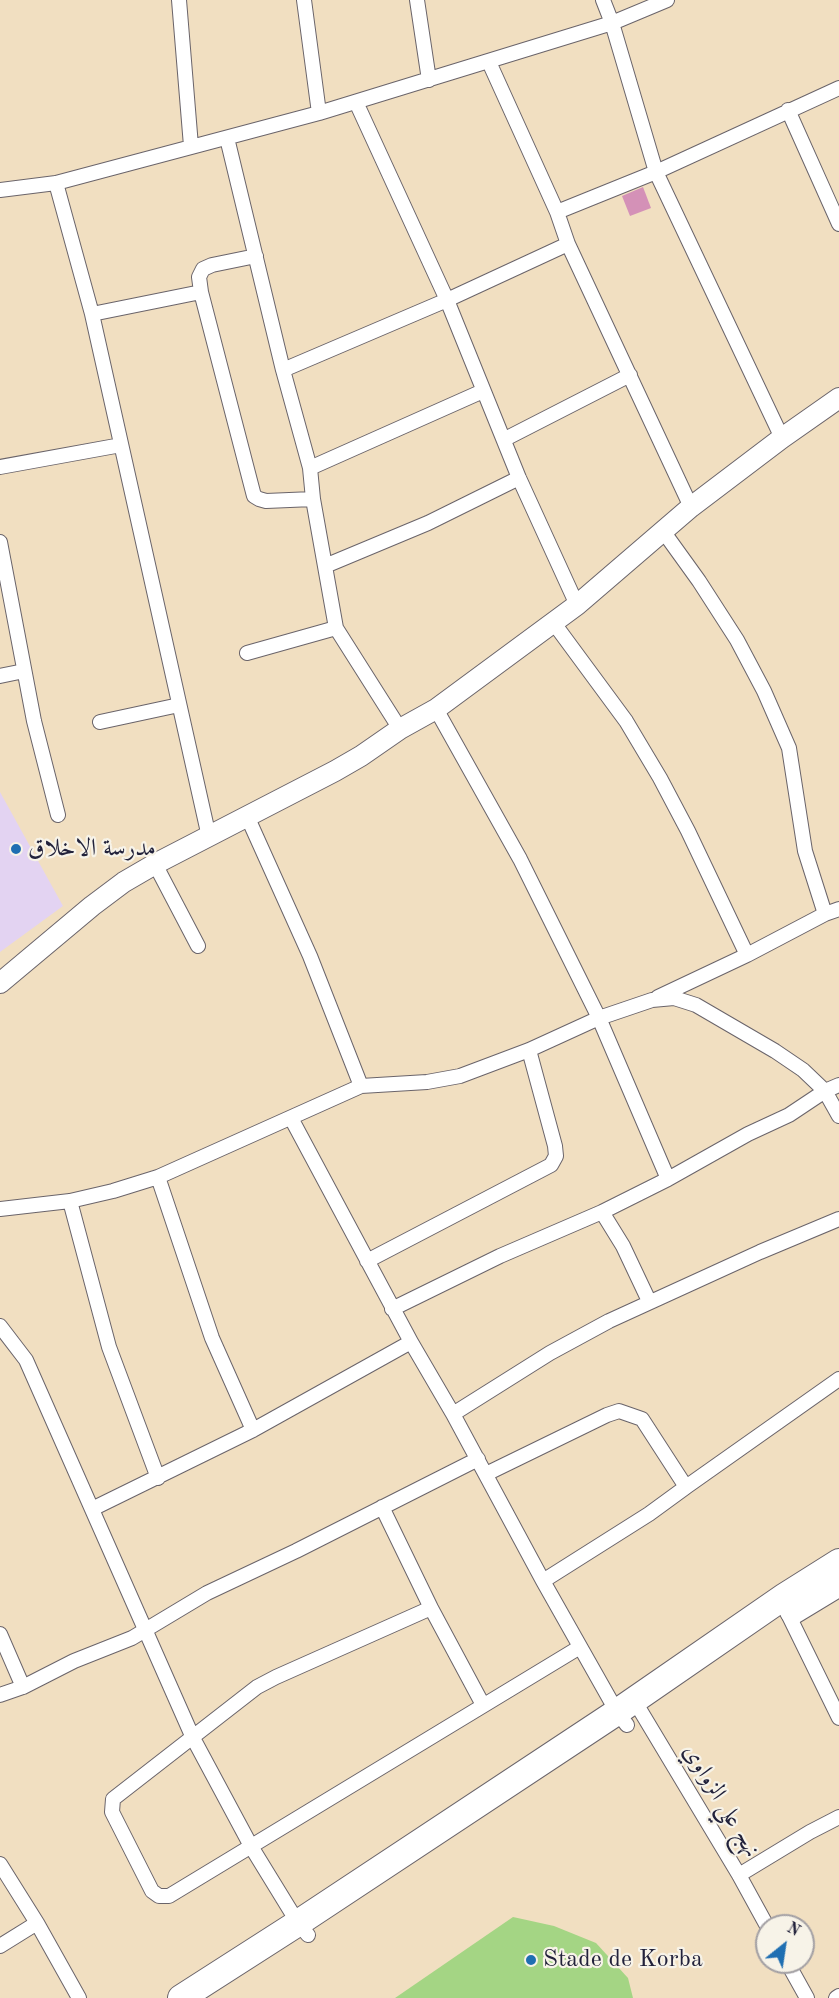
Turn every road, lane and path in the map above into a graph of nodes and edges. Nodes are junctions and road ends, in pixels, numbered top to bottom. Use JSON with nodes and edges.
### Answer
{"nodes":[{"id":1,"x":179,"y":0,"type":"edge"},
{"id":2,"x":304,"y":0,"type":"edge"},
{"id":3,"x":417,"y":0,"type":"edge"},
{"id":4,"x":603,"y":0,"type":"edge"},
{"id":5,"x":667,"y":0,"type":"edge"},
{"id":6,"x":612,"y":23,"type":"junction"},
{"id":7,"x":489,"y":62,"type":"junction"},
{"id":8,"x":429,"y":80,"type":"junction"},
{"id":9,"x":839,"y":88,"type":"edge"},
{"id":10,"x":356,"y":102,"type":"junction"},
{"id":11,"x":788,"y":110,"type":"junction"},
{"id":12,"x":319,"y":113,"type":"junction"},
{"id":13,"x":227,"y":138,"type":"junction"},
{"id":14,"x":191,"y":146,"type":"junction"},
{"id":15,"x":656,"y":172,"type":"junction"},
{"id":16,"x":56,"y":183,"type":"junction"},
{"id":17,"x":0,"y":190,"type":"edge"},
{"id":18,"x":557,"y":212,"type":"junction"},
{"id":19,"x":839,"y":224,"type":"edge"},
{"id":20,"x":568,"y":244,"type":"junction"},
{"id":21,"x":256,"y":256,"type":"junction"},
{"id":22,"x":201,"y":292,"type":"junction"},
{"id":23,"x":447,"y":300,"type":"junction"},
{"id":24,"x":92,"y":314,"type":"junction"},
{"id":25,"x":282,"y":370,"type":"junction"},
{"id":26,"x":630,"y":375,"type":"junction"},
{"id":27,"x":483,"y":391,"type":"junction"},
{"id":28,"x":839,"y":399,"type":"edge"},
{"id":29,"x":782,"y":438,"type":"junction"},
{"id":30,"x":505,"y":439,"type":"junction"},
{"id":31,"x":121,"y":445,"type":"junction"},
{"id":32,"x":0,"y":467,"type":"edge"},
{"id":33,"x":310,"y":468,"type":"junction"},
{"id":34,"x":519,"y":478,"type":"junction"},
{"id":35,"x":313,"y":499,"type":"junction"},
{"id":36,"x":692,"y":507,"type":"junction"},
{"id":37,"x":663,"y":531,"type":"junction"},
{"id":38,"x":0,"y":542,"type":"edge"},
{"id":39,"x":325,"y":566,"type":"junction"},
{"id":40,"x":577,"y":604,"type":"junction"},
{"id":41,"x":553,"y":622,"type":"junction"},
{"id":42,"x":336,"y":628,"type":"junction"},
{"id":43,"x":247,"y":653,"type":"dead end"},
{"id":44,"x":24,"y":671,"type":"junction"},
{"id":45,"x":0,"y":676,"type":"edge"},
{"id":46,"x":179,"y":705,"type":"junction"},
{"id":47,"x":436,"y":709,"type":"junction"},
{"id":48,"x":100,"y":722,"type":"dead end"},
{"id":49,"x":399,"y":729,"type":"junction"},
{"id":50,"x":58,"y":814,"type":"dead end"},
{"id":51,"x":247,"y":816,"type":"junction"},
{"id":52,"x":209,"y":837,"type":"junction"},
{"id":53,"x":155,"y":864,"type":"junction"},
{"id":54,"x":839,"y":909,"type":"edge"},
{"id":55,"x":825,"y":914,"type":"junction"},
{"id":56,"x":198,"y":946,"type":"dead end"},
{"id":57,"x":747,"y":955,"type":"junction"},
{"id":58,"x":0,"y":983,"type":"edge"},
{"id":59,"x":652,"y":1000,"type":"junction"},
{"id":60,"x":599,"y":1018,"type":"junction"},
{"id":61,"x":529,"y":1050,"type":"junction"},
{"id":62,"x":839,"y":1085,"type":"edge"},
{"id":63,"x":361,"y":1086,"type":"junction"},
{"id":64,"x":825,"y":1091,"type":"junction"},
{"id":65,"x":839,"y":1116,"type":"edge"},
{"id":66,"x":291,"y":1118,"type":"junction"},
{"id":67,"x":158,"y":1177,"type":"junction"},
{"id":68,"x":668,"y":1179,"type":"junction"},
{"id":69,"x":70,"y":1201,"type":"junction"},
{"id":70,"x":0,"y":1209,"type":"edge"},
{"id":71,"x":602,"y":1212,"type":"junction"},
{"id":72,"x":839,"y":1219,"type":"edge"},
{"id":73,"x":367,"y":1261,"type":"junction"},
{"id":74,"x":649,"y":1301,"type":"junction"},
{"id":75,"x":392,"y":1309,"type":"junction"},
{"id":76,"x":0,"y":1326,"type":"edge"},
{"id":77,"x":411,"y":1342,"type":"junction"},
{"id":78,"x":839,"y":1378,"type":"edge"},
{"id":79,"x":453,"y":1414,"type":"junction"},
{"id":80,"x":253,"y":1430,"type":"junction"},
{"id":81,"x":478,"y":1459,"type":"junction"},
{"id":82,"x":486,"y":1474,"type":"junction"},
{"id":83,"x":158,"y":1478,"type":"junction"},
{"id":84,"x":686,"y":1486,"type":"junction"},
{"id":85,"x":382,"y":1507,"type":"junction"},
{"id":86,"x":92,"y":1509,"type":"junction"},
{"id":87,"x":839,"y":1562,"type":"edge"},
{"id":88,"x":543,"y":1581,"type":"junction"},
{"id":89,"x":839,"y":1583,"type":"edge"},
{"id":90,"x":431,"y":1608,"type":"junction"},
{"id":91,"x":788,"y":1614,"type":"junction"},
{"id":92,"x":145,"y":1630,"type":"junction"},
{"id":93,"x":0,"y":1634,"type":"edge"},
{"id":94,"x":580,"y":1647,"type":"junction"},
{"id":95,"x":23,"y":1687,"type":"junction"},
{"id":96,"x":0,"y":1695,"type":"edge"},
{"id":97,"x":483,"y":1705,"type":"junction"},
{"id":98,"x":630,"y":1713,"type":"junction"},
{"id":99,"x":839,"y":1718,"type":"edge"},
{"id":100,"x":193,"y":1738,"type":"junction"},
{"id":101,"x":839,"y":1817,"type":"edge"},
{"id":102,"x":252,"y":1848,"type":"junction"},
{"id":103,"x":0,"y":1864,"type":"edge"},
{"id":104,"x":739,"y":1875,"type":"junction"},
{"id":105,"x":760,"y":1914,"type":"edge"},
{"id":106,"x":37,"y":1923,"type":"junction"},
{"id":107,"x":303,"y":1929,"type":"junction"},
{"id":108,"x":0,"y":1946,"type":"edge"},
{"id":109,"x":794,"y":1974,"type":"edge"},
{"id":110,"x":79,"y":1998,"type":"edge"},
{"id":111,"x":181,"y":1998,"type":"edge"},
{"id":112,"x":210,"y":1998,"type":"edge"},
{"id":113,"x":807,"y":1998,"type":"edge"}],
"edges":[{"from":1,"to":14,"type":"street"},
{"from":2,"to":12,"type":"street"},
{"from":3,"to":8,"type":"street"},
{"from":4,"to":6,"type":"street"},
{"from":5,"to":6,"type":"street"},
{"from":6,"to":7,"type":"street"},
{"from":6,"to":15,"type":"street"},
{"from":7,"to":8,"type":"street"},
{"from":7,"to":18,"type":"street"},
{"from":8,"to":10,"type":"street"},
{"from":9,"to":11,"type":"street"},
{"from":10,"to":12,"type":"street"},
{"from":10,"to":23,"type":"street"},
{"from":11,"to":15,"type":"street"},
{"from":11,"to":19,"type":"street"},
{"from":12,"to":13,"type":"street"},
{"from":13,"to":14,"type":"street"},
{"from":13,"to":21,"type":"street"},
{"from":14,"to":16,"type":"street"},
{"from":15,"to":18,"type":"street"},
{"from":15,"to":29,"type":"street"},
{"from":16,"to":17,"type":"street"},
{"from":16,"to":24,"type":"street"},
{"from":18,"to":20,"type":"street"},
{"from":20,"to":23,"type":"street"},
{"from":20,"to":26,"type":"street"},
{"from":21,"to":22,"type":"street"},
{"from":21,"to":25,"type":"street"},
{"from":22,"to":24,"type":"street"},
{"from":22,"to":35,"type":"street"},
{"from":23,"to":25,"type":"street"},
{"from":23,"to":27,"type":"street"},
{"from":24,"to":31,"type":"street"},
{"from":25,"to":33,"type":"street"},
{"from":26,"to":30,"type":"street"},
{"from":26,"to":36,"type":"street"},
{"from":27,"to":30,"type":"street"},
{"from":27,"to":33,"type":"street"},
{"from":28,"to":29,"type":"street"},
{"from":29,"to":36,"type":"street"},
{"from":30,"to":34,"type":"street"},
{"from":31,"to":32,"type":"street"},
{"from":31,"to":46,"type":"street"},
{"from":33,"to":35,"type":"street"},
{"from":34,"to":39,"type":"street"},
{"from":34,"to":40,"type":"street"},
{"from":35,"to":39,"type":"street"},
{"from":36,"to":37,"type":"street"},
{"from":37,"to":40,"type":"street"},
{"from":37,"to":55,"type":"street"},
{"from":38,"to":44,"type":"street"},
{"from":39,"to":42,"type":"street"},
{"from":40,"to":41,"type":"street"},
{"from":41,"to":47,"type":"street"},
{"from":41,"to":57,"type":"street"},
{"from":42,"to":43,"type":"street"},
{"from":42,"to":49,"type":"street"},
{"from":44,"to":45,"type":"street"},
{"from":44,"to":50,"type":"street"},
{"from":46,"to":48,"type":"street"},
{"from":46,"to":52,"type":"street"},
{"from":47,"to":49,"type":"street"},
{"from":47,"to":60,"type":"street"},
{"from":49,"to":51,"type":"street"},
{"from":51,"to":52,"type":"street"},
{"from":51,"to":63,"type":"street"},
{"from":52,"to":53,"type":"street"},
{"from":53,"to":56,"type":"street"},
{"from":53,"to":58,"type":"street"},
{"from":54,"to":55,"type":"street"},
{"from":55,"to":57,"type":"street"},
{"from":57,"to":59,"type":"street"},
{"from":59,"to":60,"type":"street"},
{"from":59,"to":64,"type":"street"},
{"from":60,"to":61,"type":"street"},
{"from":60,"to":68,"type":"street"},
{"from":61,"to":63,"type":"street"},
{"from":61,"to":73,"type":"street"},
{"from":62,"to":64,"type":"street"},
{"from":63,"to":66,"type":"street"},
{"from":64,"to":65,"type":"street"},
{"from":64,"to":68,"type":"street"},
{"from":66,"to":67,"type":"street"},
{"from":66,"to":73,"type":"street","name":"نهج علي الزواوي"},
{"from":67,"to":69,"type":"street"},
{"from":67,"to":80,"type":"street"},
{"from":68,"to":71,"type":"street"},
{"from":69,"to":70,"type":"street"},
{"from":69,"to":83,"type":"street"},
{"from":71,"to":74,"type":"street"},
{"from":71,"to":75,"type":"street"},
{"from":72,"to":74,"type":"street"},
{"from":73,"to":75,"type":"street","name":"نهج علي الزواوي"},
{"from":74,"to":79,"type":"street"},
{"from":75,"to":77,"type":"street","name":"نهج علي الزواوي"},
{"from":76,"to":86,"type":"street"},
{"from":77,"to":79,"type":"street","name":"نهج علي الزواوي"},
{"from":77,"to":80,"type":"street"},
{"from":78,"to":84,"type":"street"},
{"from":79,"to":81,"type":"street","name":"نهج علي الزواوي"},
{"from":80,"to":83,"type":"street"},
{"from":81,"to":82,"type":"street","name":"نهج علي الزواوي"},
{"from":81,"to":85,"type":"street"},
{"from":82,"to":84,"type":"street"},
{"from":82,"to":88,"type":"street","name":"نهج علي الزواوي"},
{"from":83,"to":86,"type":"street"},
{"from":84,"to":88,"type":"street"},
{"from":85,"to":90,"type":"street"},
{"from":85,"to":92,"type":"street"},
{"from":86,"to":92,"type":"street"},
{"from":87,"to":98,"type":"highway"},
{"from":88,"to":94,"type":"street","name":"نهج علي الزواوي"},
{"from":89,"to":91,"type":"highway"},
{"from":90,"to":97,"type":"street"},
{"from":90,"to":100,"type":"street"},
{"from":91,"to":98,"type":"highway"},
{"from":91,"to":99,"type":"street"},
{"from":92,"to":95,"type":"street"},
{"from":92,"to":100,"type":"street"},
{"from":93,"to":95,"type":"street"},
{"from":94,"to":97,"type":"street"},
{"from":94,"to":98,"type":"street","name":"نهج علي الزواوي"},
{"from":95,"to":96,"type":"street"},
{"from":97,"to":102,"type":"street"},
{"from":98,"to":104,"type":"street","name":"نهج علي الزواوي"},
{"from":98,"to":107,"type":"highway"},
{"from":100,"to":102,"type":"street"},
{"from":100,"to":102,"type":"street"},
{"from":101,"to":104,"type":"street"},
{"from":102,"to":107,"type":"street"},
{"from":103,"to":106,"type":"street"},
{"from":104,"to":105,"type":"street","name":"نهج علي الزواوي"},
{"from":106,"to":108,"type":"street"},
{"from":106,"to":110,"type":"street"},
{"from":107,"to":111,"type":"highway"},
{"from":107,"to":112,"type":"highway"},
{"from":109,"to":113,"type":"street"}]}
